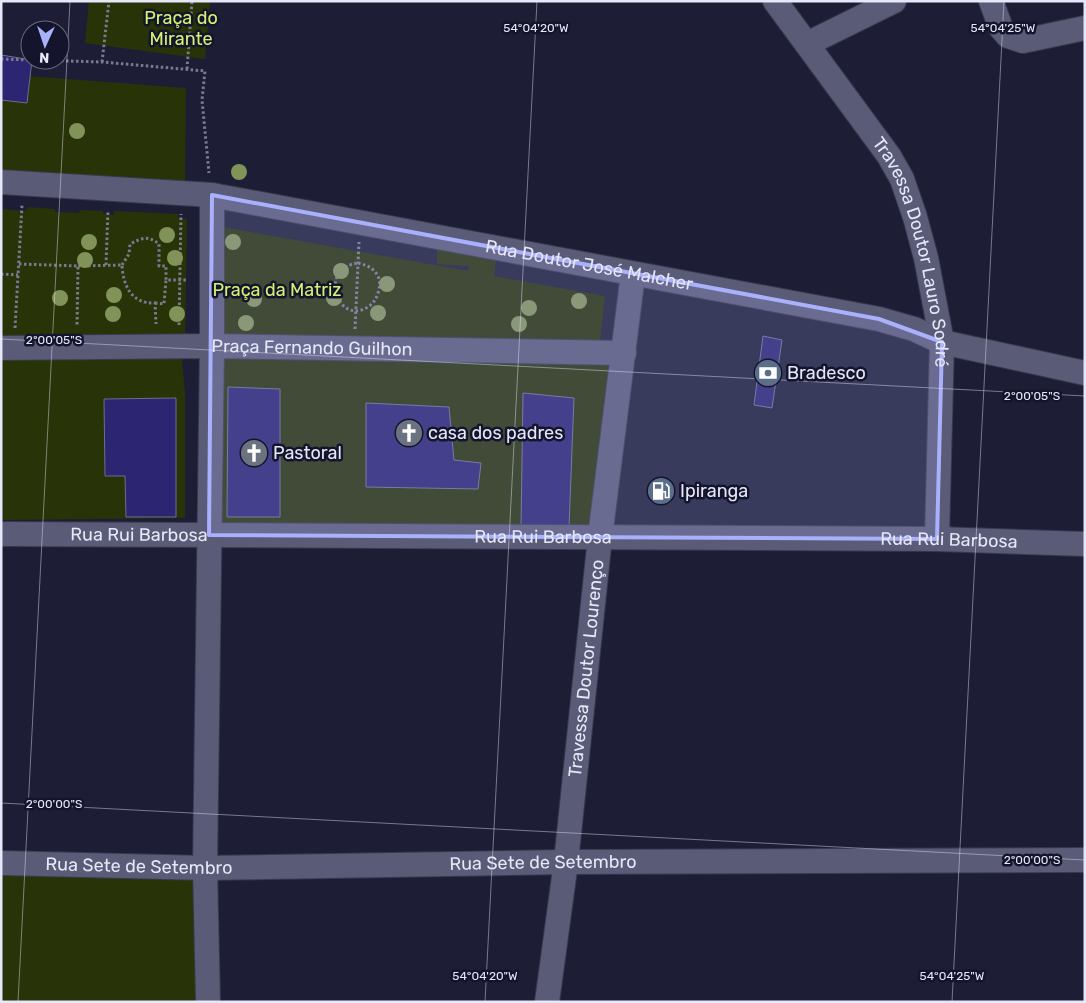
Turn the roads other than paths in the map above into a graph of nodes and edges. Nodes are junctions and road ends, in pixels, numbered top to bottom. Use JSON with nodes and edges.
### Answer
{"nodes":[{"id":1,"x":775,"y":1,"type":"edge"},
{"id":2,"x":894,"y":1,"type":"edge"},
{"id":3,"x":991,"y":1,"type":"edge"},
{"id":4,"x":1085,"y":28,"type":"edge"},
{"id":5,"x":807,"y":44,"type":"junction"},
{"id":6,"x":1,"y":182,"type":"edge"},
{"id":7,"x":212,"y":195,"type":"junction"},
{"id":8,"x":633,"y":274,"type":"junction"},
{"id":9,"x":942,"y":342,"type":"junction"},
{"id":10,"x":212,"y":346,"type":"junction"},
{"id":11,"x":1,"y":348,"type":"edge"},
{"id":12,"x":624,"y":353,"type":"junction"},
{"id":13,"x":1085,"y":374,"type":"edge"},
{"id":14,"x":1,"y":534,"type":"edge"},
{"id":15,"x":209,"y":535,"type":"junction"},
{"id":16,"x":600,"y":537,"type":"junction"},
{"id":17,"x":937,"y":539,"type":"junction"},
{"id":18,"x":1085,"y":544,"type":"edge"},
{"id":19,"x":1085,"y":860,"type":"edge"},
{"id":20,"x":566,"y":862,"type":"junction"},
{"id":21,"x":1,"y":863,"type":"edge"},
{"id":22,"x":205,"y":868,"type":"junction"},
{"id":23,"x":208,"y":1002,"type":"edge"},
{"id":24,"x":546,"y":1002,"type":"edge"}],
"edges":[{"from":1,"to":5,"type":"street","name":"Travessa Doutor Lauro Sodré"},
{"from":2,"to":5,"type":"street"},
{"from":3,"to":4,"type":"street"},
{"from":5,"to":9,"type":"street","name":"Travessa Doutor Lauro Sodré"},
{"from":6,"to":7,"type":"street","name":"Rua Doutor José Malcher"},
{"from":7,"to":8,"type":"street","name":"Rua Doutor José Malcher"},
{"from":7,"to":10,"type":"street"},
{"from":8,"to":9,"type":"street","name":"Rua Doutor José Malcher"},
{"from":8,"to":12,"type":"street","name":"Travessa Doutor Lourenço"},
{"from":9,"to":13,"type":"street","name":"Rua Doutor José Malcher"},
{"from":9,"to":17,"type":"street","name":"Travessa Doutor Lauro Sodré"},
{"from":10,"to":11,"type":"street","name":"Praça Fernando Guilhon"},
{"from":10,"to":12,"type":"street","name":"Praça Fernando Guilhon"},
{"from":10,"to":15,"type":"street"},
{"from":12,"to":16,"type":"street","name":"Travessa Doutor Lourenço"},
{"from":14,"to":15,"type":"street","name":"Rua Rui Barbosa"},
{"from":15,"to":16,"type":"street","name":"Rua Rui Barbosa"},
{"from":15,"to":22,"type":"street"},
{"from":16,"to":17,"type":"street","name":"Rua Rui Barbosa"},
{"from":16,"to":20,"type":"street","name":"Travessa Doutor Lourenço"},
{"from":17,"to":18,"type":"street","name":"Rua Rui Barbosa"},
{"from":19,"to":20,"type":"street","name":"Rua Sete de Setembro"},
{"from":20,"to":22,"type":"street","name":"Rua Sete de Setembro"},
{"from":20,"to":24,"type":"street","name":"Travessa Doutor Lourenço"},
{"from":21,"to":22,"type":"street","name":"Rua Sete de Setembro"},
{"from":22,"to":23,"type":"street"}]}
